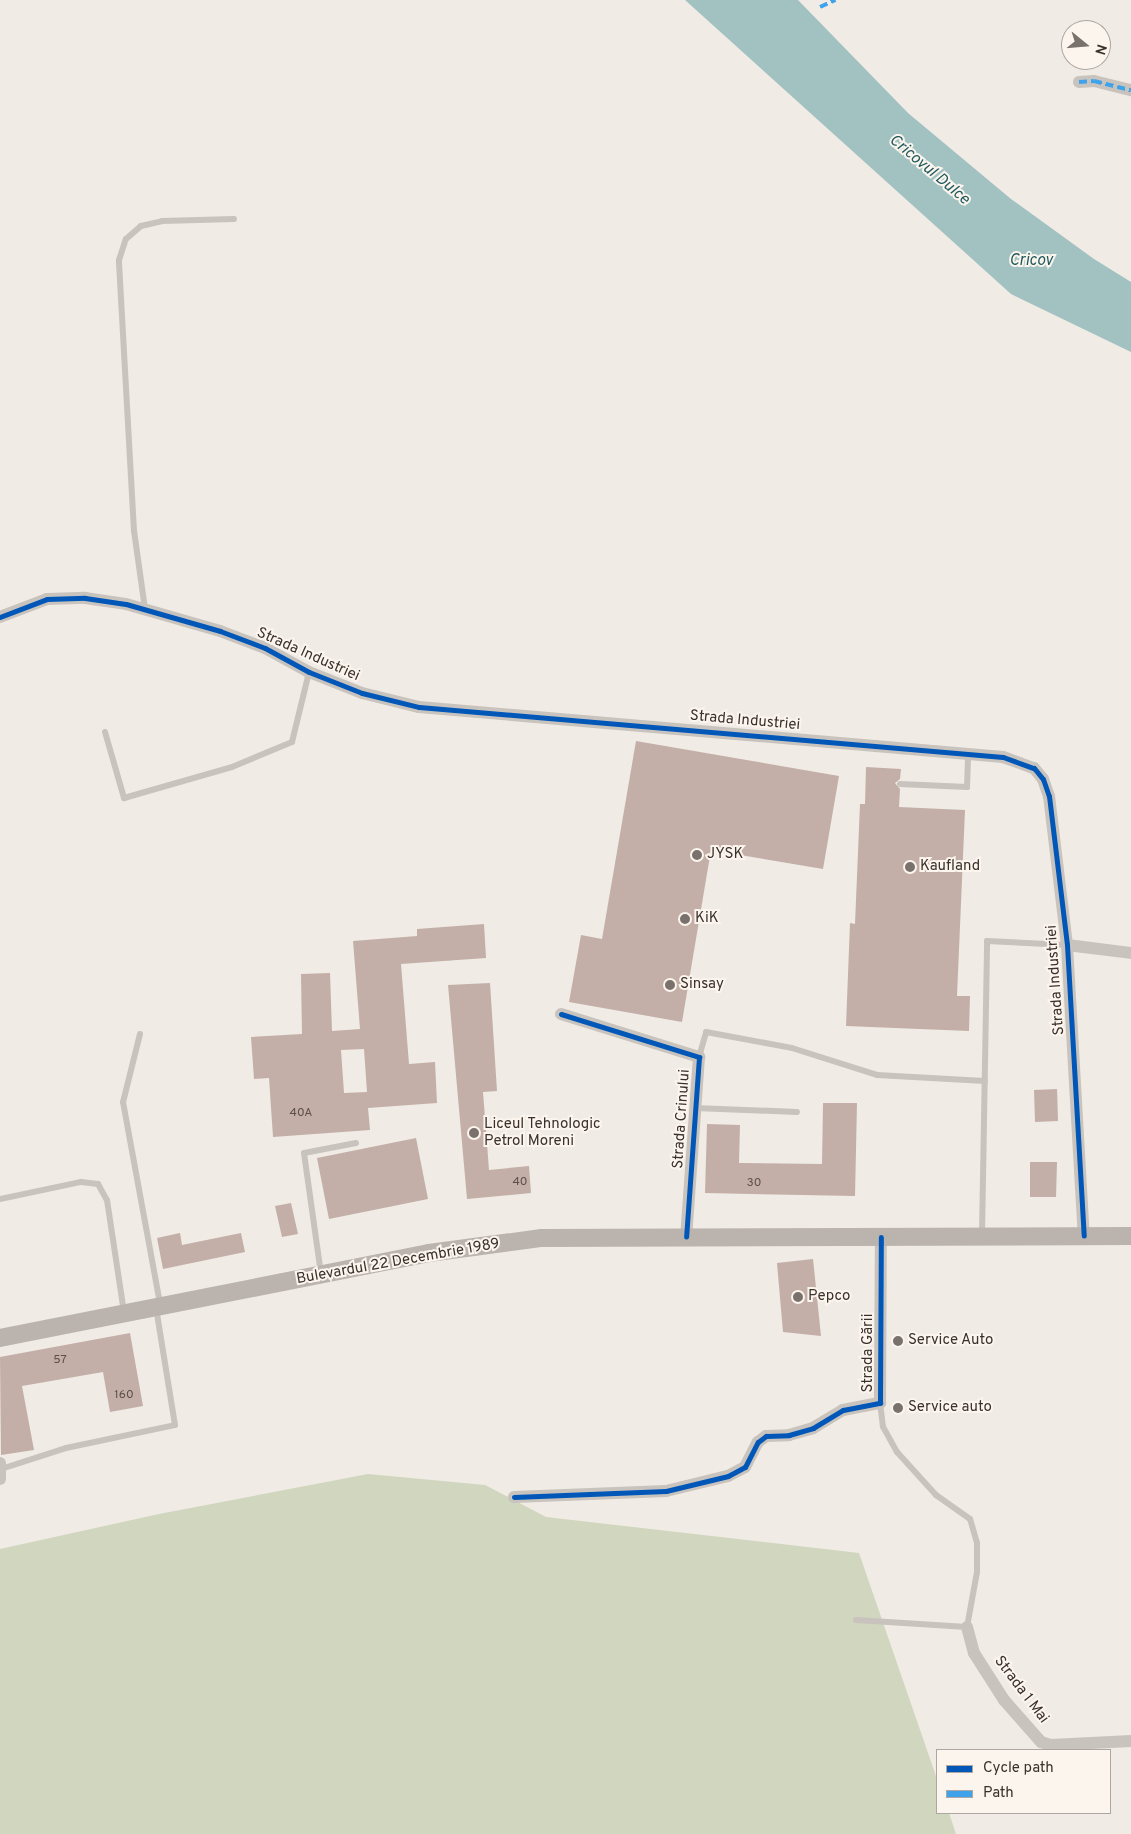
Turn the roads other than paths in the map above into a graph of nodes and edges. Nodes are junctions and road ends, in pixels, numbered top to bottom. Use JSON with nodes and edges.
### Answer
{"nodes":[{"id":1,"x":1078,"y":82,"type":"dead end"},
{"id":2,"x":1131,"y":90,"type":"edge"},
{"id":3,"x":234,"y":219,"type":"dead end"},
{"id":4,"x":145,"y":610,"type":"junction"},
{"id":5,"x":0,"y":617,"type":"edge"},
{"id":6,"x":309,"y":672,"type":"junction"},
{"id":7,"x":105,"y":732,"type":"dead end"},
{"id":8,"x":968,"y":753,"type":"junction"},
{"id":9,"x":900,"y":784,"type":"dead end"},
{"id":10,"x":1067,"y":944,"type":"junction"},
{"id":11,"x":1131,"y":953,"type":"edge"},
{"id":12,"x":561,"y":1014,"type":"dead end"},
{"id":13,"x":140,"y":1034,"type":"dead end"},
{"id":14,"x":699,"y":1057,"type":"junction"},
{"id":15,"x":985,"y":1081,"type":"junction"},
{"id":16,"x":695,"y":1108,"type":"junction"},
{"id":17,"x":797,"y":1112,"type":"dead end"},
{"id":18,"x":356,"y":1143,"type":"dead end"},
{"id":19,"x":0,"y":1200,"type":"edge"},
{"id":20,"x":982,"y":1236,"type":"junction"},
{"id":21,"x":1084,"y":1236,"type":"junction"},
{"id":22,"x":1131,"y":1236,"type":"edge"},
{"id":23,"x":686,"y":1237,"type":"junction"},
{"id":24,"x":881,"y":1237,"type":"junction"},
{"id":25,"x":321,"y":1275,"type":"junction"},
{"id":26,"x":159,"y":1308,"type":"junction"},
{"id":27,"x":124,"y":1314,"type":"junction"},
{"id":28,"x":0,"y":1338,"type":"edge"},
{"id":29,"x":880,"y":1403,"type":"junction"},
{"id":30,"x":0,"y":1470,"type":"edge"},
{"id":31,"x":514,"y":1496,"type":"dead end"},
{"id":32,"x":856,"y":1620,"type":"dead end"},
{"id":33,"x":967,"y":1627,"type":"junction"},
{"id":34,"x":1131,"y":1741,"type":"edge"}],
"edges":[{"from":1,"to":2,"type":"street"},
{"from":3,"to":4,"type":"lane"},
{"from":4,"to":5,"type":"street","name":"Strada Industriei"},
{"from":4,"to":6,"type":"street","name":"Strada Industriei"},
{"from":6,"to":7,"type":"lane"},
{"from":6,"to":8,"type":"street","name":"Strada Industriei"},
{"from":8,"to":9,"type":"lane"},
{"from":8,"to":10,"type":"street","name":"Strada Industriei"},
{"from":10,"to":11,"type":"street","name":"Strada Industriei"},
{"from":10,"to":15,"type":"lane"},
{"from":10,"to":21,"type":"street","name":"Strada Industriei"},
{"from":12,"to":14,"type":"street","name":"Strada Crinului"},
{"from":13,"to":26,"type":"lane"},
{"from":14,"to":15,"type":"lane"},
{"from":14,"to":16,"type":"street","name":"Strada Crinului"},
{"from":15,"to":20,"type":"lane"},
{"from":16,"to":17,"type":"lane"},
{"from":16,"to":23,"type":"street","name":"Strada Crinului"},
{"from":18,"to":25,"type":"lane"},
{"from":19,"to":27,"type":"lane"},
{"from":20,"to":21,"type":"main road","name":"Bulevardul 22 Decembrie 1989"},
{"from":20,"to":24,"type":"main road","name":"Bulevardul 22 Decembrie 1989"},
{"from":21,"to":22,"type":"main road","name":"Bulevardul 22 Decembrie 1989"},
{"from":23,"to":24,"type":"main road","name":"Bulevardul 22 Decembrie 1989"},
{"from":23,"to":25,"type":"main road","name":"Bulevardul 22 Decembrie 1989"},
{"from":24,"to":29,"type":"street","name":"Strada Gării"},
{"from":25,"to":26,"type":"main road","name":"Bulevardul 22 Decembrie 1989"},
{"from":26,"to":27,"type":"main road","name":"Bulevardul 22 Decembrie 1989"},
{"from":26,"to":30,"type":"lane"},
{"from":27,"to":28,"type":"main road","name":"Bulevardul 22 Decembrie 1989"},
{"from":29,"to":31,"type":"street","name":"Strada Gării"},
{"from":29,"to":33,"type":"lane","name":"Strada Gării"},
{"from":32,"to":33,"type":"lane"},
{"from":33,"to":34,"type":"street","name":"Strada 1 Mai"}]}
